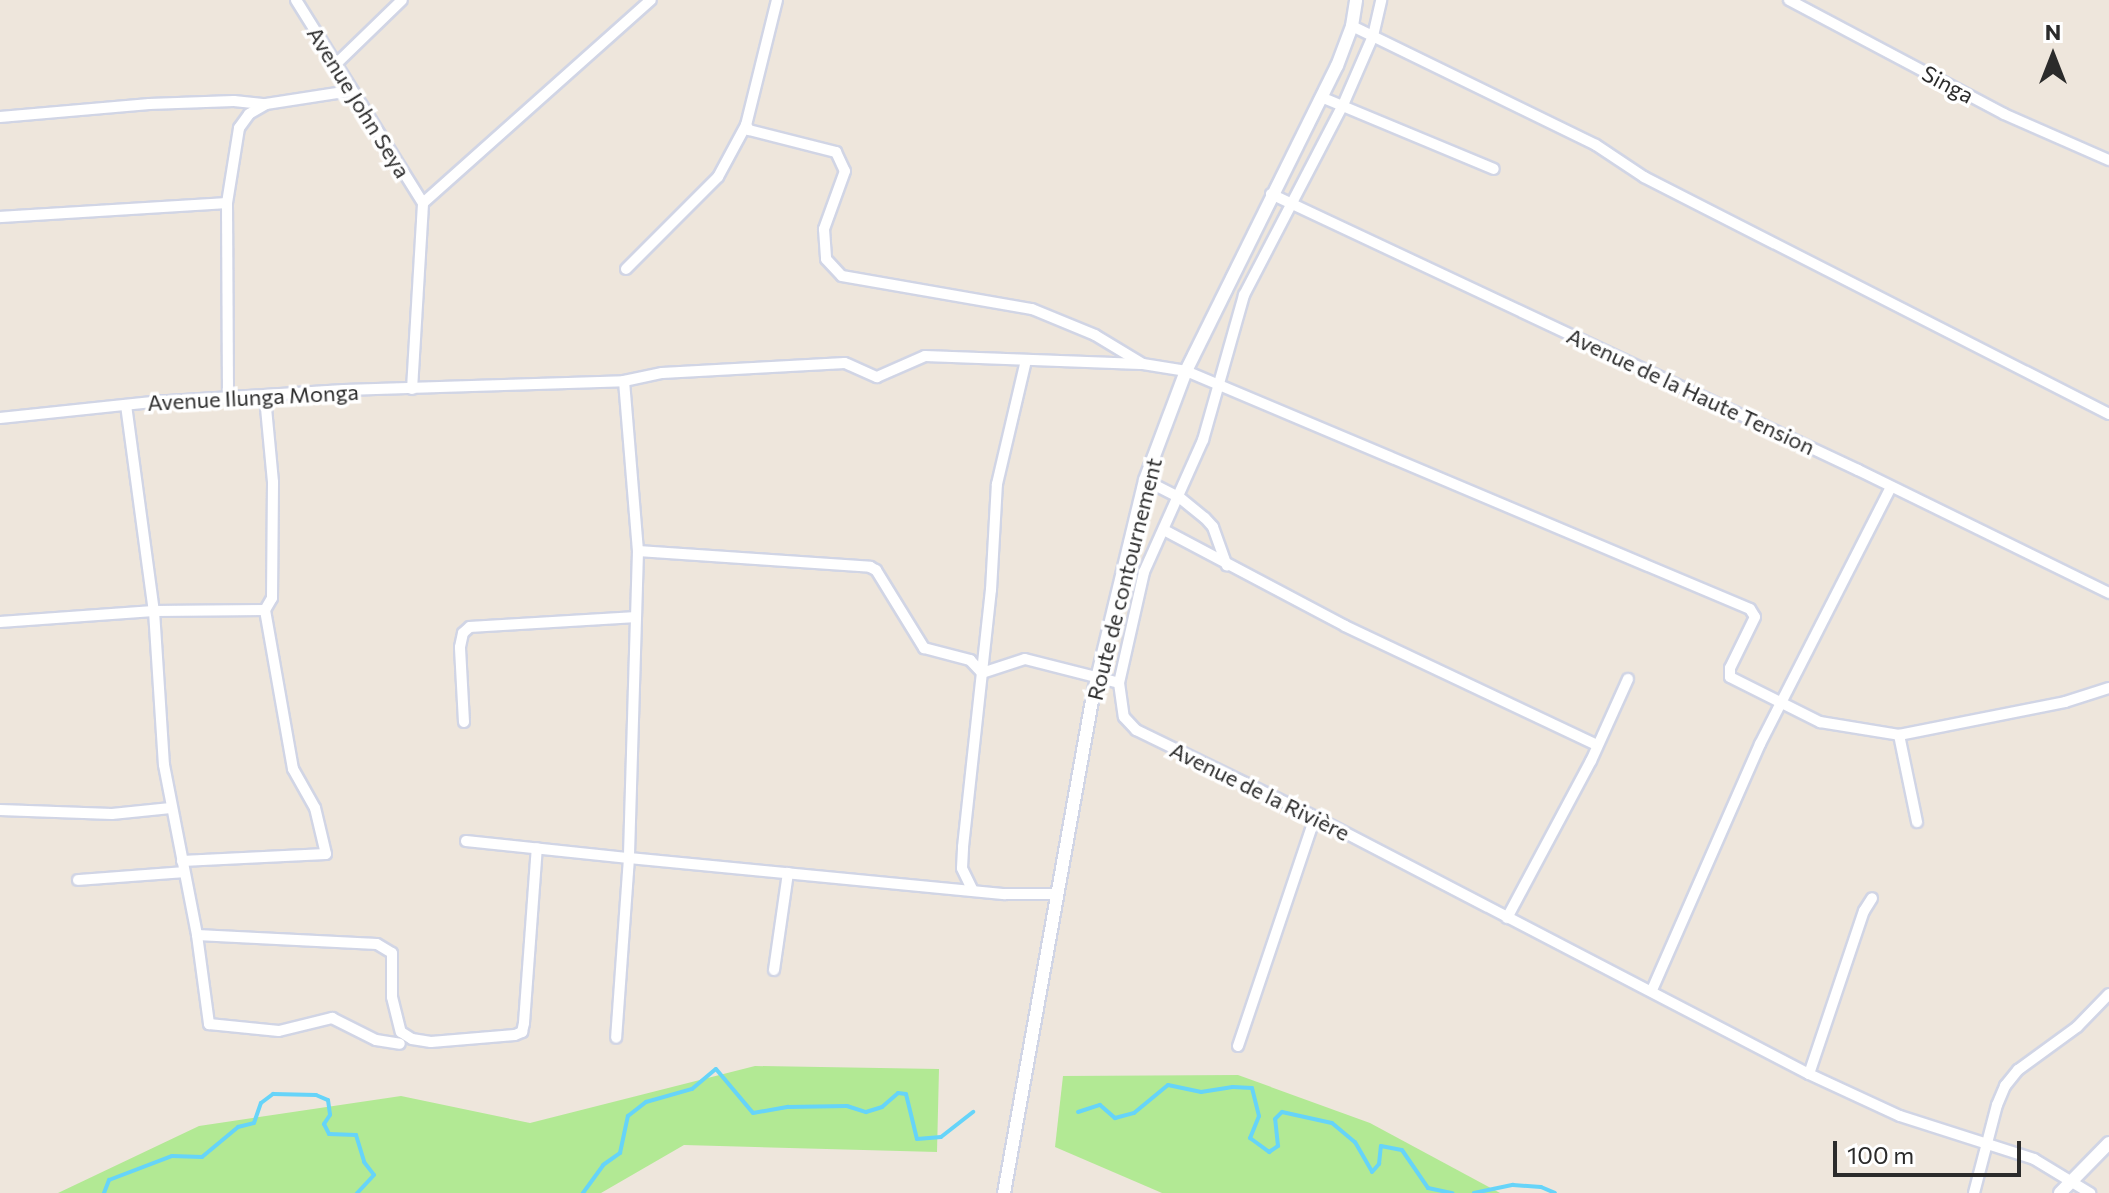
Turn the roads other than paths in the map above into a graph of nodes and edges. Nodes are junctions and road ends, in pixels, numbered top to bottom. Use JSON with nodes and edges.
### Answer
{"nodes":[{"id":1,"x":296,"y":0,"type":"edge"},
{"id":2,"x":402,"y":0,"type":"edge"},
{"id":3,"x":651,"y":0,"type":"edge"},
{"id":4,"x":777,"y":0,"type":"edge"},
{"id":5,"x":1356,"y":0,"type":"edge"},
{"id":6,"x":1381,"y":0,"type":"edge"},
{"id":7,"x":1789,"y":0,"type":"edge"},
{"id":8,"x":1352,"y":26,"type":"junction"},
{"id":9,"x":1373,"y":36,"type":"junction"},
{"id":10,"x":335,"y":65,"type":"junction"},
{"id":11,"x":350,"y":91,"type":"junction"},
{"id":12,"x":1321,"y":97,"type":"junction"},
{"id":13,"x":266,"y":104,"type":"junction"},
{"id":14,"x":1343,"y":105,"type":"junction"},
{"id":15,"x":0,"y":117,"type":"edge"},
{"id":16,"x":746,"y":125,"type":"junction"},
{"id":17,"x":2109,"y":160,"type":"edge"},
{"id":18,"x":1494,"y":169,"type":"dead end"},
{"id":19,"x":1271,"y":194,"type":"junction"},
{"id":20,"x":227,"y":203,"type":"junction"},
{"id":21,"x":423,"y":203,"type":"junction"},
{"id":22,"x":1292,"y":205,"type":"junction"},
{"id":23,"x":0,"y":217,"type":"edge"},
{"id":24,"x":626,"y":269,"type":"dead end"},
{"id":25,"x":1026,"y":360,"type":"junction"},
{"id":26,"x":1143,"y":364,"type":"junction"},
{"id":27,"x":1186,"y":371,"type":"junction"},
{"id":28,"x":624,"y":381,"type":"junction"},
{"id":29,"x":1216,"y":384,"type":"junction"},
{"id":30,"x":412,"y":389,"type":"junction"},
{"id":31,"x":265,"y":397,"type":"junction"},
{"id":32,"x":228,"y":398,"type":"junction"},
{"id":33,"x":126,"y":405,"type":"junction"},
{"id":34,"x":2109,"y":414,"type":"edge"},
{"id":35,"x":0,"y":418,"type":"edge"},
{"id":36,"x":1145,"y":480,"type":"junction"},
{"id":37,"x":1891,"y":487,"type":"junction"},
{"id":38,"x":1179,"y":497,"type":"junction"},
{"id":39,"x":1164,"y":530,"type":"junction"},
{"id":40,"x":638,"y":551,"type":"junction"},
{"id":41,"x":1227,"y":566,"type":"junction"},
{"id":42,"x":2109,"y":593,"type":"edge"},
{"id":43,"x":265,"y":610,"type":"junction"},
{"id":44,"x":154,"y":611,"type":"junction"},
{"id":45,"x":636,"y":617,"type":"junction"},
{"id":46,"x":0,"y":622,"type":"edge"},
{"id":47,"x":982,"y":673,"type":"junction"},
{"id":48,"x":1097,"y":676,"type":"junction"},
{"id":49,"x":1628,"y":679,"type":"dead end"},
{"id":50,"x":1119,"y":683,"type":"junction"},
{"id":51,"x":2109,"y":688,"type":"edge"},
{"id":52,"x":1780,"y":703,"type":"junction"},
{"id":53,"x":464,"y":722,"type":"dead end"},
{"id":54,"x":1899,"y":735,"type":"junction"},
{"id":55,"x":1597,"y":745,"type":"junction"},
{"id":56,"x":171,"y":808,"type":"junction"},
{"id":57,"x":0,"y":810,"type":"edge"},
{"id":58,"x":1315,"y":817,"type":"junction"},
{"id":59,"x":1917,"y":822,"type":"dead end"},
{"id":60,"x":466,"y":841,"type":"dead end"},
{"id":61,"x":537,"y":848,"type":"junction"},
{"id":62,"x":629,"y":858,"type":"junction"},
{"id":63,"x":183,"y":866,"type":"junction"},
{"id":64,"x":788,"y":873,"type":"junction"},
{"id":65,"x":78,"y":880,"type":"dead end"},
{"id":66,"x":973,"y":891,"type":"junction"},
{"id":67,"x":1055,"y":894,"type":"junction"},
{"id":68,"x":1872,"y":898,"type":"dead end"},
{"id":69,"x":1507,"y":918,"type":"junction"},
{"id":70,"x":197,"y":935,"type":"junction"},
{"id":71,"x":774,"y":970,"type":"dead end"},
{"id":72,"x":1652,"y":990,"type":"junction"},
{"id":73,"x":2109,"y":994,"type":"edge"},
{"id":74,"x":616,"y":1038,"type":"dead end"},
{"id":75,"x":400,"y":1044,"type":"dead end"},
{"id":76,"x":1238,"y":1046,"type":"dead end"},
{"id":77,"x":1809,"y":1074,"type":"junction"},
{"id":78,"x":2109,"y":1143,"type":"edge"},
{"id":79,"x":1985,"y":1144,"type":"junction"},
{"id":80,"x":2071,"y":1181,"type":"junction"},
{"id":81,"x":1004,"y":1193,"type":"edge"},
{"id":82,"x":1974,"y":1193,"type":"edge"},
{"id":83,"x":2060,"y":1193,"type":"edge"},
{"id":84,"x":2090,"y":1193,"type":"edge"}],
"edges":[{"from":1,"to":10,"type":"street","name":"Avenue John Seya"},
{"from":2,"to":10,"type":"street"},
{"from":3,"to":21,"type":"street"},
{"from":4,"to":16,"type":"street"},
{"from":5,"to":8,"type":"street","name":"Route de contournement"},
{"from":6,"to":9,"type":"street"},
{"from":7,"to":17,"type":"street","name":"Singa"},
{"from":8,"to":9,"type":"street"},
{"from":8,"to":12,"type":"street","name":"Route de contournement"},
{"from":9,"to":14,"type":"street"},
{"from":9,"to":34,"type":"street"},
{"from":10,"to":11,"type":"street","name":"Avenue John Seya"},
{"from":11,"to":13,"type":"street"},
{"from":11,"to":21,"type":"street","name":"Avenue John Seya"},
{"from":12,"to":14,"type":"street"},
{"from":12,"to":19,"type":"street","name":"Route de contournement"},
{"from":13,"to":15,"type":"street"},
{"from":13,"to":20,"type":"street"},
{"from":14,"to":18,"type":"street"},
{"from":14,"to":22,"type":"street"},
{"from":16,"to":24,"type":"street"},
{"from":16,"to":26,"type":"street"},
{"from":19,"to":22,"type":"street","name":"Avenue de la Haute Tension"},
{"from":19,"to":27,"type":"street","name":"Route de contournement"},
{"from":20,"to":23,"type":"street"},
{"from":20,"to":32,"type":"street"},
{"from":21,"to":30,"type":"street"},
{"from":22,"to":29,"type":"street"},
{"from":22,"to":37,"type":"street","name":"Avenue de la Haute Tension"},
{"from":25,"to":26,"type":"street","name":"Avenue Ilunga Monga"},
{"from":25,"to":28,"type":"street","name":"Avenue Ilunga Monga"},
{"from":25,"to":47,"type":"street"},
{"from":26,"to":27,"type":"street"},
{"from":27,"to":29,"type":"street"},
{"from":27,"to":36,"type":"street","name":"Route de contournement"},
{"from":28,"to":30,"type":"street","name":"Avenue Ilunga Monga"},
{"from":28,"to":40,"type":"street"},
{"from":29,"to":38,"type":"street"},
{"from":29,"to":52,"type":"street"},
{"from":30,"to":31,"type":"street","name":"Avenue Ilunga Monga"},
{"from":31,"to":32,"type":"street","name":"Avenue Ilunga Monga"},
{"from":31,"to":43,"type":"street"},
{"from":32,"to":33,"type":"street","name":"Avenue Ilunga Monga"},
{"from":33,"to":35,"type":"street"},
{"from":33,"to":44,"type":"street","name":"Avenue Ilunga Monga"},
{"from":36,"to":38,"type":"street"},
{"from":36,"to":48,"type":"street","name":"Route de contournement"},
{"from":37,"to":42,"type":"street","name":"Avenue de la Haute Tension"},
{"from":37,"to":52,"type":"street"},
{"from":38,"to":39,"type":"street"},
{"from":38,"to":41,"type":"street"},
{"from":39,"to":41,"type":"street"},
{"from":39,"to":50,"type":"street"},
{"from":40,"to":45,"type":"street"},
{"from":40,"to":47,"type":"street"},
{"from":41,"to":55,"type":"street"},
{"from":43,"to":44,"type":"street"},
{"from":43,"to":63,"type":"street"},
{"from":44,"to":46,"type":"street"},
{"from":44,"to":56,"type":"street","name":"Avenue Ilunga Monga"},
{"from":45,"to":53,"type":"street"},
{"from":45,"to":62,"type":"street"},
{"from":47,"to":48,"type":"street"},
{"from":47,"to":66,"type":"street"},
{"from":48,"to":50,"type":"street"},
{"from":48,"to":67,"type":"street","name":"Route de contournement"},
{"from":49,"to":55,"type":"street"},
{"from":50,"to":58,"type":"street","name":"Avenue de la Rivière"},
{"from":51,"to":54,"type":"street"},
{"from":52,"to":54,"type":"street"},
{"from":52,"to":72,"type":"street"},
{"from":54,"to":59,"type":"street"},
{"from":55,"to":69,"type":"street"},
{"from":56,"to":57,"type":"street"},
{"from":56,"to":63,"type":"street","name":"Avenue Ilunga Monga"},
{"from":58,"to":69,"type":"street","name":"Avenue de la Rivière"},
{"from":58,"to":76,"type":"street"},
{"from":60,"to":61,"type":"street"},
{"from":61,"to":62,"type":"street"},
{"from":61,"to":70,"type":"street"},
{"from":62,"to":64,"type":"street"},
{"from":62,"to":74,"type":"street"},
{"from":63,"to":65,"type":"street"},
{"from":63,"to":70,"type":"street","name":"Avenue Ilunga Monga"},
{"from":64,"to":66,"type":"street"},
{"from":64,"to":71,"type":"street"},
{"from":66,"to":67,"type":"street"},
{"from":67,"to":81,"type":"street","name":"Route de contournement"},
{"from":68,"to":77,"type":"street"},
{"from":69,"to":72,"type":"street","name":"Avenue de la Rivière"},
{"from":70,"to":75,"type":"street","name":"Avenue Ilunga Monga"},
{"from":72,"to":77,"type":"street","name":"Avenue de la Rivière"},
{"from":73,"to":79,"type":"street"},
{"from":77,"to":79,"type":"street","name":"Avenue de la Rivière"},
{"from":78,"to":80,"type":"street"},
{"from":79,"to":80,"type":"street","name":"Avenue de la Rivière"},
{"from":79,"to":82,"type":"street"},
{"from":80,"to":83,"type":"street"},
{"from":80,"to":84,"type":"street","name":"Avenue de la Rivière"}]}
